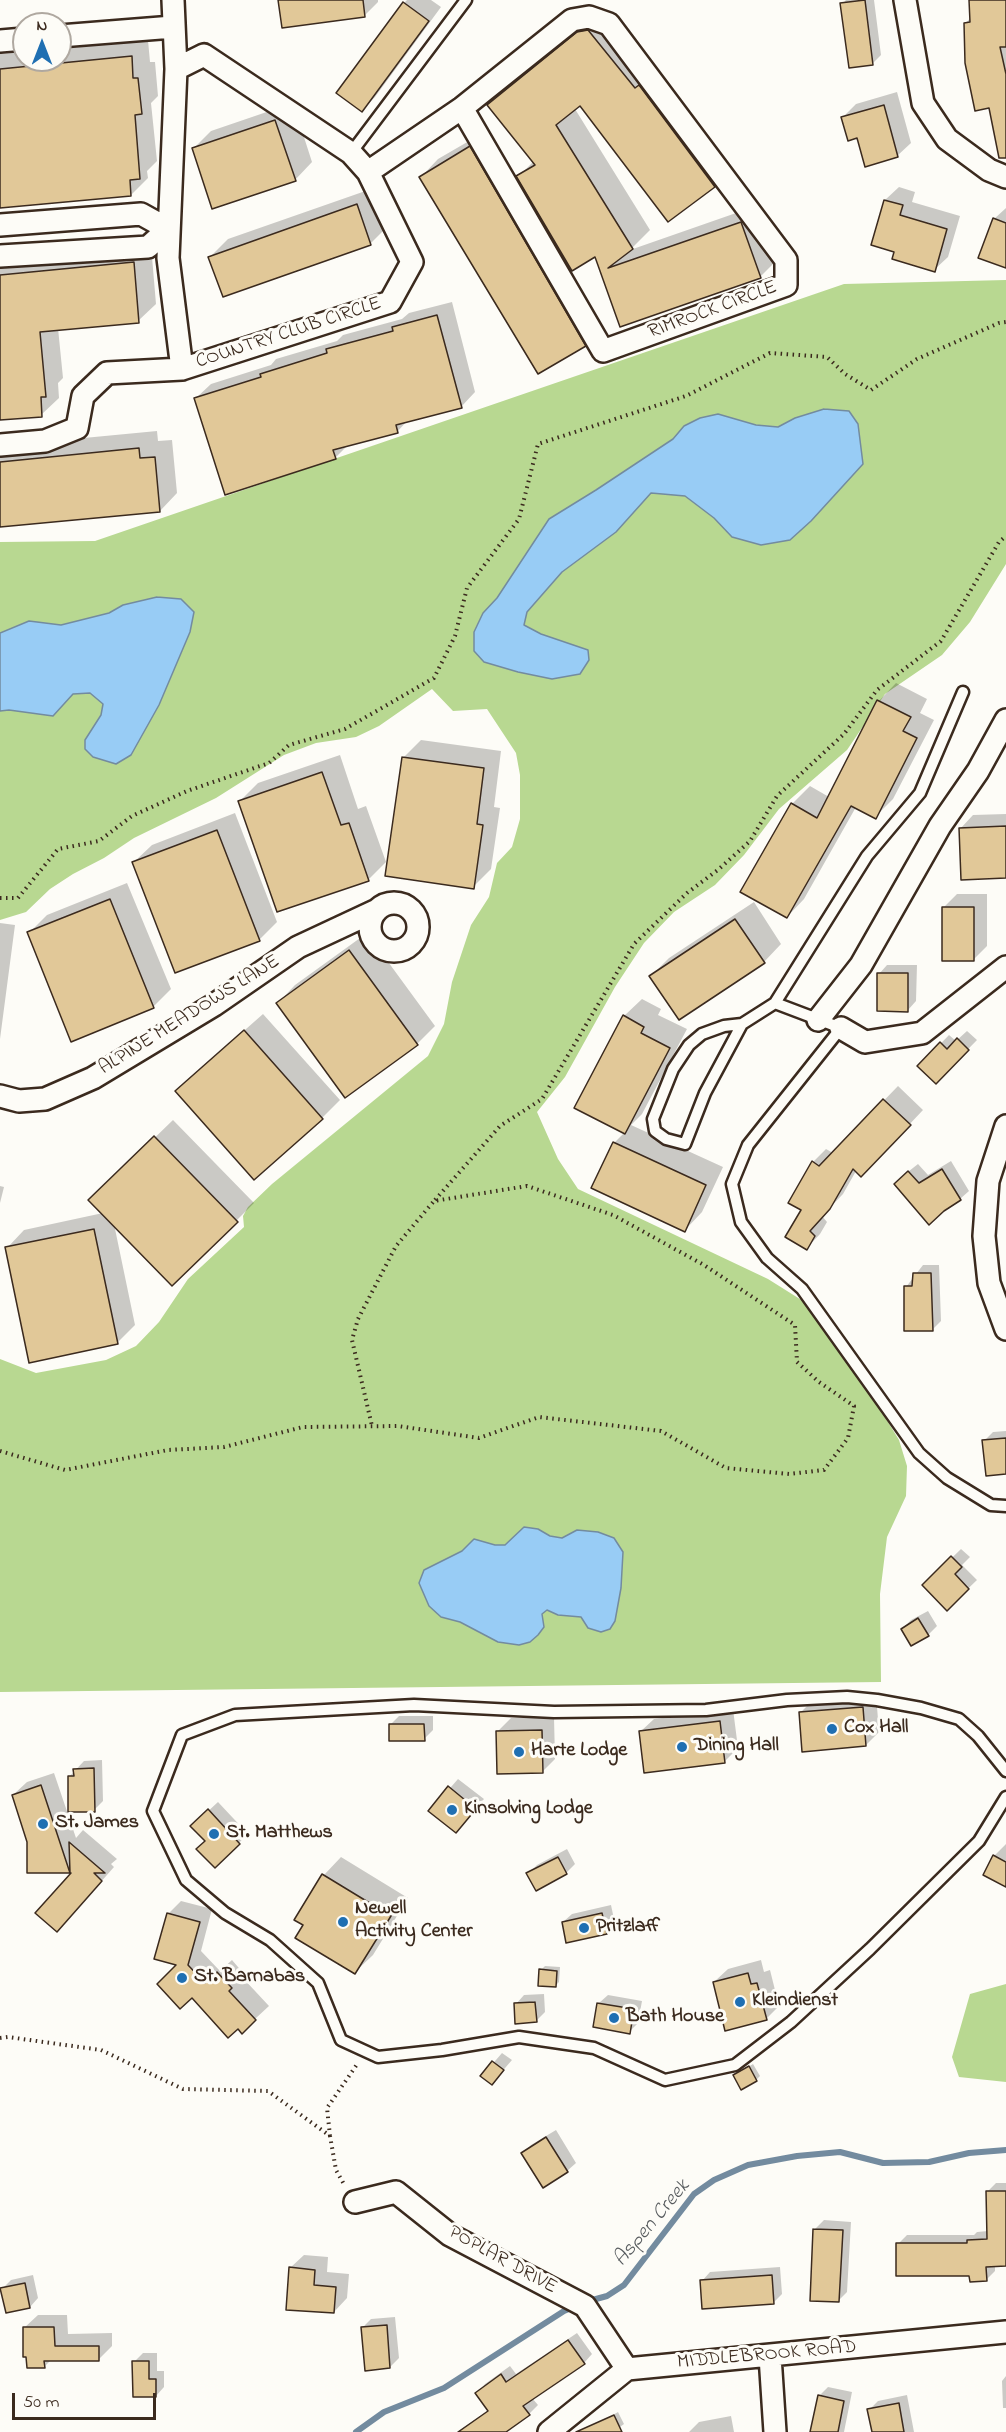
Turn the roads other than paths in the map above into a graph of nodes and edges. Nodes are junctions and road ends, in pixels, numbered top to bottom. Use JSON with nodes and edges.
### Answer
{"nodes":[{"id":1,"x":173,"y":0,"type":"edge"},
{"id":2,"x":466,"y":0,"type":"edge"},
{"id":3,"x":905,"y":0,"type":"edge"},
{"id":4,"x":173,"y":27,"type":"junction"},
{"id":5,"x":72,"y":35,"type":"edge"},
{"id":6,"x":176,"y":69,"type":"junction"},
{"id":7,"x":462,"y":108,"type":"junction"},
{"id":8,"x":351,"y":153,"type":"junction"},
{"id":9,"x":368,"y":172,"type":"junction"},
{"id":10,"x":1006,"y":177,"type":"edge"},
{"id":11,"x":0,"y":225,"type":"edge"},
{"id":12,"x":168,"y":229,"type":"junction"},
{"id":13,"x":0,"y":256,"type":"edge"},
{"id":14,"x":182,"y":369,"type":"junction"},
{"id":15,"x":0,"y":445,"type":"edge"},
{"id":16,"x":963,"y":692,"type":"dead end"},
{"id":17,"x":1006,"y":720,"type":"edge"},
{"id":18,"x":375,"y":911,"type":"dead end"},
{"id":19,"x":1006,"y":967,"type":"edge"},
{"id":20,"x":775,"y":1003,"type":"junction"},
{"id":21,"x":818,"y":1020,"type":"junction"},
{"id":22,"x":742,"y":1024,"type":"junction"},
{"id":23,"x":841,"y":1028,"type":"junction"},
{"id":24,"x":0,"y":1096,"type":"edge"},
{"id":25,"x":1006,"y":1126,"type":"edge"},
{"id":26,"x":1006,"y":1329,"type":"edge"},
{"id":27,"x":1006,"y":1506,"type":"edge"},
{"id":28,"x":1006,"y":1771,"type":"edge"},
{"id":29,"x":1006,"y":1797,"type":"edge"},
{"id":30,"x":355,"y":2202,"type":"road end"},
{"id":31,"x":1006,"y":2332,"type":"edge"},
{"id":32,"x":771,"y":2356,"type":"junction"},
{"id":33,"x":627,"y":2369,"type":"junction"},
{"id":34,"x":549,"y":2432,"type":"edge"},
{"id":35,"x":775,"y":2432,"type":"edge"}],
"edges":[{"from":1,"to":4,"type":"street","name":"COUNTRY CLUB CIRCLE"},
{"from":2,"to":8,"type":"lane"},
{"from":3,"to":10,"type":"street"},
{"from":4,"to":5,"type":"street"},
{"from":4,"to":6,"type":"street","name":"COUNTRY CLUB CIRCLE"},
{"from":6,"to":8,"type":"street","name":"COUNTRY CLUB CIRCLE"},
{"from":6,"to":12,"type":"street","name":"COUNTRY CLUB CIRCLE"},
{"from":7,"to":7,"type":"street","name":"RIMROCK CIRCLE"},
{"from":7,"to":9,"type":"street","name":"RIMROCK CIRCLE"},
{"from":8,"to":9,"type":"street","name":"COUNTRY CLUB CIRCLE"},
{"from":9,"to":14,"type":"street","name":"COUNTRY CLUB CIRCLE"},
{"from":11,"to":12,"type":"street"},
{"from":12,"to":13,"type":"street"},
{"from":12,"to":14,"type":"street","name":"COUNTRY CLUB CIRCLE"},
{"from":14,"to":15,"type":"street"},
{"from":16,"to":20,"type":"lane"},
{"from":17,"to":21,"type":"street"},
{"from":18,"to":24,"type":"street","name":"ALPINE MEADOWS LANE"},
{"from":19,"to":23,"type":"street"},
{"from":20,"to":21,"type":"lane"},
{"from":20,"to":22,"type":"lane"},
{"from":21,"to":23,"type":"lane"},
{"from":22,"to":22,"type":"lane"},
{"from":23,"to":27,"type":"lane"},
{"from":25,"to":26,"type":"street"},
{"from":28,"to":29,"type":"lane"},
{"from":30,"to":33,"type":"street","name":"POPLAR DRIVE"},
{"from":31,"to":32,"type":"street","name":"MIDDLEBROOK ROAD"},
{"from":32,"to":33,"type":"street","name":"MIDDLEBROOK ROAD"},
{"from":32,"to":35,"type":"street"},
{"from":33,"to":34,"type":"street"}]}
